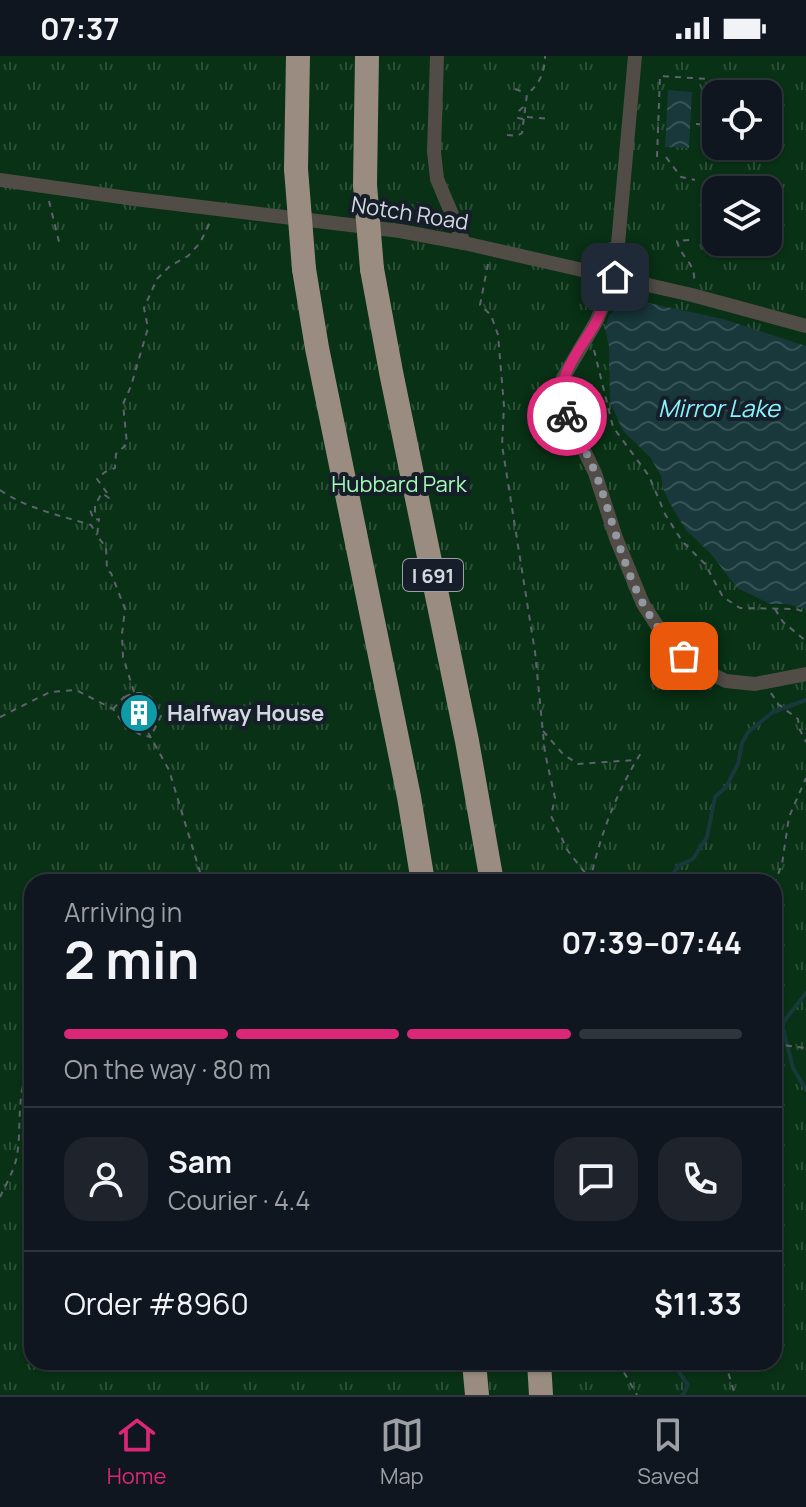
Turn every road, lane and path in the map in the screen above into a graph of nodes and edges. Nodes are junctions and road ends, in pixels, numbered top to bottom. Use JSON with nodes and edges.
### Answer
{"nodes":[{"id":1,"x":298,"y":56,"type":"edge"},
{"id":2,"x":367,"y":56,"type":"edge"},
{"id":3,"x":437,"y":56,"type":"edge"},
{"id":4,"x":545,"y":56,"type":"edge"},
{"id":5,"x":635,"y":56,"type":"edge"},
{"id":6,"x":709,"y":80,"type":"edge"},
{"id":7,"x":520,"y":82,"type":"dead end"},
{"id":8,"x":527,"y":94,"type":"junction"},
{"id":9,"x":526,"y":105,"type":"junction"},
{"id":10,"x":525,"y":118,"type":"junction"},
{"id":11,"x":550,"y":119,"type":"dead end"},
{"id":12,"x":696,"y":124,"type":"dead end"},
{"id":13,"x":702,"y":124,"type":"edge"},
{"id":14,"x":507,"y":135,"type":"dead end"},
{"id":15,"x":657,"y":157,"type":"dead end"},
{"id":16,"x":666,"y":157,"type":"dead end"},
{"id":17,"x":0,"y":180,"type":"edge"},
{"id":18,"x":695,"y":180,"type":"dead end"},
{"id":19,"x":49,"y":187,"type":"junction"},
{"id":20,"x":217,"y":209,"type":"junction"},
{"id":21,"x":689,"y":240,"type":"dead end"},
{"id":22,"x":464,"y":243,"type":"junction"},
{"id":23,"x":60,"y":246,"type":"dead end"},
{"id":24,"x":491,"y":250,"type":"junction"},
{"id":25,"x":615,"y":277,"type":"junction"},
{"id":26,"x":692,"y":295,"type":"junction"},
{"id":27,"x":806,"y":326,"type":"edge"},
{"id":28,"x":589,"y":333,"type":"junction"},
{"id":29,"x":0,"y":490,"type":"edge"},
{"id":30,"x":97,"y":536,"type":"junction"},
{"id":31,"x":774,"y":608,"type":"junction"},
{"id":32,"x":806,"y":612,"type":"edge"},
{"id":33,"x":806,"y":641,"type":"edge"},
{"id":34,"x":806,"y":674,"type":"edge"},
{"id":35,"x":134,"y":692,"type":"junction"},
{"id":36,"x":124,"y":697,"type":"junction"},
{"id":37,"x":778,"y":704,"type":"dead end"},
{"id":38,"x":113,"y":709,"type":"junction"},
{"id":39,"x":0,"y":717,"type":"edge"},
{"id":40,"x":542,"y":730,"type":"junction"},
{"id":41,"x":151,"y":737,"type":"junction"},
{"id":42,"x":806,"y":742,"type":"edge"},
{"id":43,"x":643,"y":750,"type":"dead end"},
{"id":44,"x":636,"y":760,"type":"junction"},
{"id":45,"x":806,"y":778,"type":"edge"},
{"id":46,"x":201,"y":874,"type":"edge"},
{"id":47,"x":422,"y":874,"type":"edge"},
{"id":48,"x":491,"y":874,"type":"edge"},
{"id":49,"x":585,"y":874,"type":"edge"},
{"id":50,"x":592,"y":874,"type":"edge"},
{"id":51,"x":778,"y":874,"type":"edge"},
{"id":52,"x":782,"y":1045,"type":"edge"},
{"id":53,"x":806,"y":1048,"type":"edge"},
{"id":54,"x":24,"y":1089,"type":"edge"},
{"id":55,"x":0,"y":1197,"type":"edge"},
{"id":56,"x":475,"y":1370,"type":"edge"},
{"id":57,"x":539,"y":1370,"type":"edge"},
{"id":58,"x":623,"y":1370,"type":"edge"},
{"id":59,"x":727,"y":1370,"type":"edge"},
{"id":60,"x":477,"y":1395,"type":"edge"},
{"id":61,"x":541,"y":1395,"type":"edge"},
{"id":62,"x":637,"y":1395,"type":"edge"},
{"id":63,"x":735,"y":1395,"type":"edge"}],
"edges":[{"from":1,"to":47,"type":"highway","bridge":true},
{"from":2,"to":48,"type":"highway","number":"I 691","bridge":true},
{"from":3,"to":22,"type":"street"},
{"from":4,"to":8,"type":"path"},
{"from":5,"to":25,"type":"street"},
{"from":6,"to":15,"type":"path"},
{"from":7,"to":8,"type":"path"},
{"from":8,"to":9,"type":"path"},
{"from":9,"to":10,"type":"path"},
{"from":9,"to":10,"type":"path"},
{"from":10,"to":11,"type":"path"},
{"from":10,"to":14,"type":"path"},
{"from":12,"to":13,"type":"path"},
{"from":16,"to":18,"type":"path"},
{"from":17,"to":19,"type":"street","name":"Notch Road"},
{"from":19,"to":20,"type":"street","name":"Notch Road"},
{"from":19,"to":23,"type":"path"},
{"from":20,"to":22,"type":"street","name":"Notch Road"},
{"from":20,"to":30,"type":"path"},
{"from":21,"to":26,"type":"path"},
{"from":22,"to":24,"type":"street","name":"Notch Road"},
{"from":24,"to":25,"type":"street","name":"Notch Road"},
{"from":24,"to":40,"type":"path"},
{"from":25,"to":26,"type":"street","name":"Notch Road"},
{"from":25,"to":28,"type":"street"},
{"from":26,"to":27,"type":"street","name":"Notch Road"},
{"from":28,"to":31,"type":"path"},
{"from":28,"to":34,"type":"street"},
{"from":29,"to":30,"type":"path"},
{"from":30,"to":35,"type":"path"},
{"from":31,"to":32,"type":"path"},
{"from":31,"to":33,"type":"path"},
{"from":35,"to":36,"type":"path"},
{"from":35,"to":41,"type":"path"},
{"from":36,"to":38,"type":"path"},
{"from":36,"to":41,"type":"path"},
{"from":37,"to":42,"type":"path"},
{"from":38,"to":39,"type":"path"},
{"from":38,"to":41,"type":"path"},
{"from":40,"to":44,"type":"path"},
{"from":40,"to":49,"type":"path"},
{"from":41,"to":46,"type":"path"},
{"from":43,"to":44,"type":"path"},
{"from":44,"to":50,"type":"path"},
{"from":45,"to":51,"type":"path"},
{"from":52,"to":53,"type":"path"},
{"from":54,"to":55,"type":"path"},
{"from":56,"to":60,"type":"highway"},
{"from":57,"to":61,"type":"highway"},
{"from":58,"to":62,"type":"path"},
{"from":59,"to":63,"type":"path"}]}
